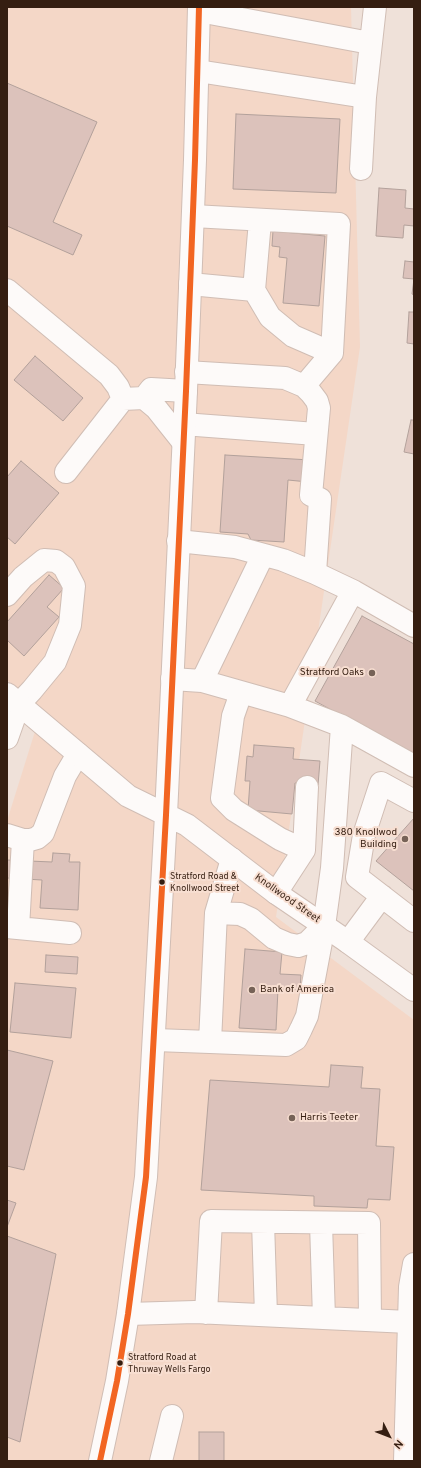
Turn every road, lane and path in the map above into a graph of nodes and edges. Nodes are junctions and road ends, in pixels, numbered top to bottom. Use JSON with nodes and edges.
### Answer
{"nodes":[{"id":1,"x":375,"y":7,"type":"edge"},
{"id":2,"x":199,"y":9,"type":"edge"},
{"id":3,"x":370,"y":43,"type":"junction"},
{"id":4,"x":198,"y":71,"type":"junction"},
{"id":5,"x":365,"y":97,"type":"junction"},
{"id":6,"x":361,"y":169,"type":"dead end"},
{"id":7,"x":193,"y":216,"type":"junction"},
{"id":8,"x":260,"y":221,"type":"junction"},
{"id":9,"x":190,"y":284,"type":"junction"},
{"id":10,"x":7,"y":290,"type":"edge"},
{"id":11,"x":254,"y":290,"type":"junction"},
{"id":12,"x":332,"y":353,"type":"junction"},
{"id":13,"x":186,"y":382,"type":"junction"},
{"id":14,"x":304,"y":386,"type":"junction"},
{"id":15,"x":144,"y":398,"type":"junction"},
{"id":16,"x":123,"y":399,"type":"junction"},
{"id":17,"x":183,"y":433,"type":"junction"},
{"id":18,"x":316,"y":434,"type":"junction"},
{"id":19,"x":66,"y":472,"type":"dead end"},
{"id":20,"x":178,"y":541,"type":"junction"},
{"id":21,"x":263,"y":555,"type":"junction"},
{"id":22,"x":315,"y":573,"type":"junction"},
{"id":23,"x":353,"y":591,"type":"junction"},
{"id":24,"x":7,"y":595,"type":"edge"},
{"id":25,"x":414,"y":626,"type":"edge"},
{"id":26,"x":172,"y":679,"type":"junction"},
{"id":27,"x":202,"y":681,"type":"junction"},
{"id":28,"x":241,"y":693,"type":"junction"},
{"id":29,"x":13,"y":699,"type":"edge"},
{"id":30,"x":290,"y":706,"type":"junction"},
{"id":31,"x":342,"y":726,"type":"junction"},
{"id":32,"x":7,"y":738,"type":"edge"},
{"id":33,"x":78,"y":754,"type":"junction"},
{"id":34,"x":414,"y":766,"type":"edge"},
{"id":35,"x":307,"y":787,"type":"dead end"},
{"id":36,"x":414,"y":801,"type":"edge"},
{"id":37,"x":166,"y":815,"type":"junction"},
{"id":38,"x":15,"y":838,"type":"edge"},
{"id":39,"x":304,"y":850,"type":"junction"},
{"id":40,"x":232,"y":859,"type":"junction"},
{"id":41,"x":276,"y":893,"type":"junction"},
{"id":42,"x":382,"y":896,"type":"junction"},
{"id":43,"x":216,"y":913,"type":"junction"},
{"id":44,"x":414,"y":921,"type":"edge"},
{"id":45,"x":324,"y":926,"type":"junction"},
{"id":46,"x":12,"y":928,"type":"edge"},
{"id":47,"x":70,"y":933,"type":"dead end"},
{"id":48,"x":348,"y":942,"type":"junction"},
{"id":49,"x":414,"y":990,"type":"edge"},
{"id":50,"x":155,"y":1040,"type":"junction"},
{"id":51,"x":210,"y":1042,"type":"junction"},
{"id":52,"x":263,"y":1222,"type":"junction"},
{"id":53,"x":320,"y":1223,"type":"junction"},
{"id":54,"x":414,"y":1264,"type":"edge"},
{"id":55,"x":206,"y":1313,"type":"junction"},
{"id":56,"x":128,"y":1314,"type":"junction"},
{"id":57,"x":266,"y":1316,"type":"junction"},
{"id":58,"x":324,"y":1318,"type":"junction"},
{"id":59,"x":370,"y":1320,"type":"junction"},
{"id":60,"x":409,"y":1322,"type":"junction"},
{"id":61,"x":172,"y":1416,"type":"dead end"},
{"id":62,"x":100,"y":1461,"type":"edge"},
{"id":63,"x":162,"y":1461,"type":"edge"},
{"id":64,"x":405,"y":1461,"type":"edge"}],
"edges":[{"from":1,"to":3,"type":"main road"},
{"from":2,"to":3,"type":"main road"},
{"from":2,"to":4,"type":"main road"},
{"from":3,"to":5,"type":"main road"},
{"from":4,"to":5,"type":"main road"},
{"from":4,"to":7,"type":"main road"},
{"from":5,"to":6,"type":"main road"},
{"from":7,"to":8,"type":"main road"},
{"from":7,"to":9,"type":"main road"},
{"from":8,"to":11,"type":"main road"},
{"from":8,"to":12,"type":"main road"},
{"from":9,"to":11,"type":"main road"},
{"from":9,"to":13,"type":"main road"},
{"from":10,"to":16,"type":"main road"},
{"from":11,"to":12,"type":"main road"},
{"from":12,"to":14,"type":"main road"},
{"from":13,"to":14,"type":"main road"},
{"from":13,"to":15,"type":"main road"},
{"from":13,"to":17,"type":"main road"},
{"from":14,"to":18,"type":"main road"},
{"from":15,"to":16,"type":"main road"},
{"from":15,"to":17,"type":"main road"},
{"from":16,"to":19,"type":"main road"},
{"from":17,"to":18,"type":"main road"},
{"from":17,"to":20,"type":"main road"},
{"from":18,"to":22,"type":"main road"},
{"from":20,"to":21,"type":"main road"},
{"from":20,"to":26,"type":"main road"},
{"from":21,"to":22,"type":"main road"},
{"from":21,"to":27,"type":"main road"},
{"from":22,"to":23,"type":"main road"},
{"from":23,"to":25,"type":"main road"},
{"from":23,"to":30,"type":"main road"},
{"from":24,"to":29,"type":"main road"},
{"from":26,"to":27,"type":"main road"},
{"from":26,"to":37,"type":"main road"},
{"from":27,"to":28,"type":"main road"},
{"from":28,"to":30,"type":"main road"},
{"from":28,"to":39,"type":"main road"},
{"from":29,"to":32,"type":"main road"},
{"from":29,"to":33,"type":"main road","name":"Knollwood Street"},
{"from":30,"to":31,"type":"main road"},
{"from":31,"to":34,"type":"main road"},
{"from":31,"to":45,"type":"main road"},
{"from":33,"to":37,"type":"main road","name":"Knollwood Street"},
{"from":33,"to":38,"type":"main road"},
{"from":35,"to":39,"type":"main road"},
{"from":36,"to":42,"type":"main road"},
{"from":37,"to":40,"type":"main road","name":"Knollwood Street"},
{"from":37,"to":50,"type":"main road"},
{"from":38,"to":46,"type":"main road"},
{"from":39,"to":41,"type":"main road"},
{"from":40,"to":41,"type":"main road","name":"Knollwood Street"},
{"from":40,"to":43,"type":"main road"},
{"from":41,"to":45,"type":"main road","name":"Knollwood Street"},
{"from":42,"to":44,"type":"main road"},
{"from":42,"to":48,"type":"main road"},
{"from":43,"to":45,"type":"main road"},
{"from":43,"to":51,"type":"main road"},
{"from":45,"to":48,"type":"main road","name":"Knollwood Street"},
{"from":45,"to":51,"type":"main road"},
{"from":46,"to":47,"type":"main road"},
{"from":48,"to":49,"type":"main road","name":"Knollwood Street"},
{"from":50,"to":51,"type":"main road"},
{"from":50,"to":56,"type":"main road"},
{"from":52,"to":53,"type":"main road"},
{"from":52,"to":55,"type":"main road"},
{"from":52,"to":57,"type":"main road"},
{"from":53,"to":58,"type":"main road"},
{"from":53,"to":59,"type":"main road"},
{"from":54,"to":60,"type":"main road"},
{"from":55,"to":56,"type":"main road"},
{"from":55,"to":57,"type":"main road"},
{"from":56,"to":62,"type":"main road"},
{"from":57,"to":58,"type":"main road"},
{"from":58,"to":59,"type":"main road"},
{"from":59,"to":60,"type":"main road"},
{"from":60,"to":64,"type":"main road"},
{"from":61,"to":63,"type":"main road"}]}
